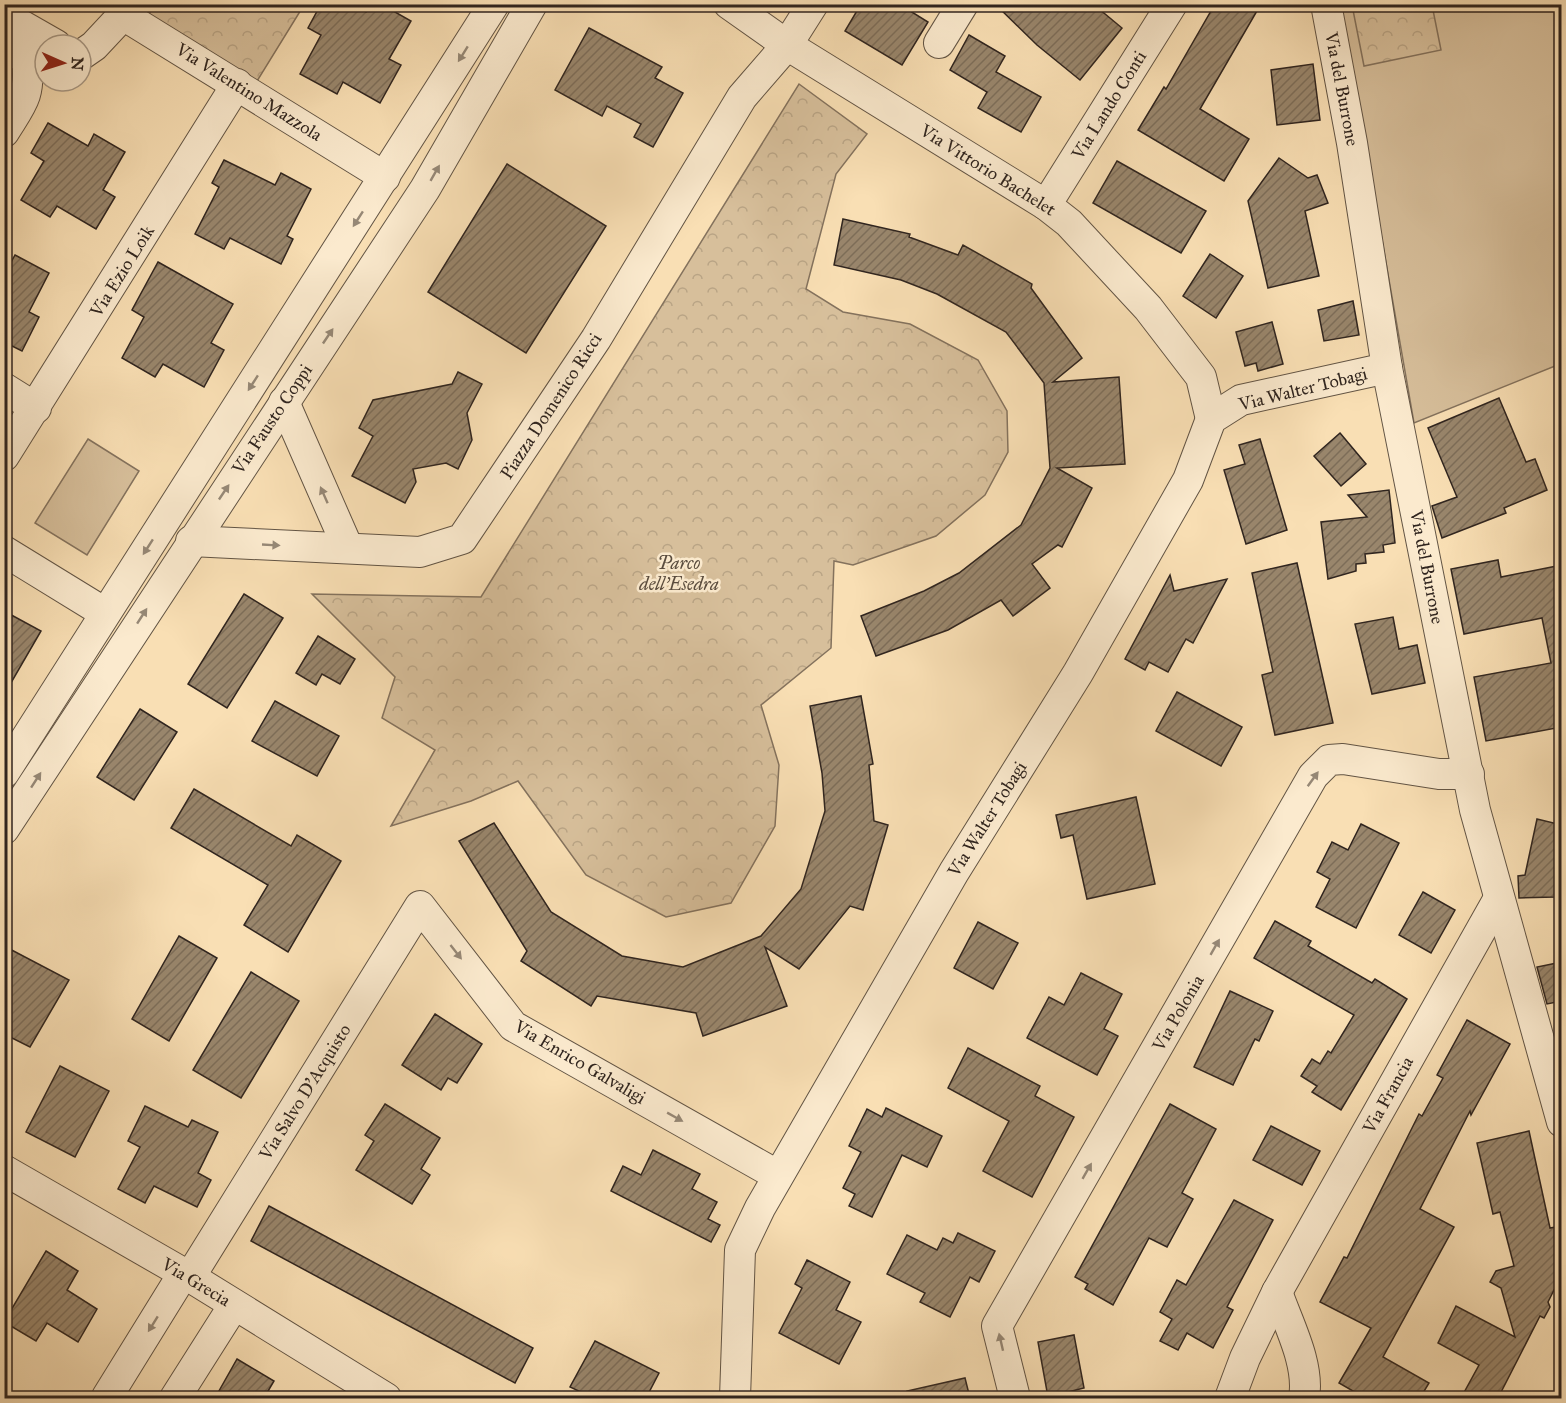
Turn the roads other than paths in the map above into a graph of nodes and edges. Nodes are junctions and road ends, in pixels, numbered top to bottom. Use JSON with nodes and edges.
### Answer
{"nodes":[{"id":1,"x":494,"y":4,"type":"edge"},
{"id":2,"x":532,"y":4,"type":"edge"},
{"id":3,"x":729,"y":4,"type":"edge"},
{"id":4,"x":813,"y":4,"type":"edge"},
{"id":5,"x":963,"y":4,"type":"edge"},
{"id":6,"x":1172,"y":4,"type":"edge"},
{"id":7,"x":1326,"y":4,"type":"edge"},
{"id":8,"x":126,"y":10,"type":"edge"},
{"id":9,"x":35,"y":33,"type":"edge"},
{"id":10,"x":939,"y":43,"type":"dead end"},
{"id":11,"x":787,"y":45,"type":"junction"},
{"id":12,"x":93,"y":47,"type":"edge"},
{"id":13,"x":237,"y":84,"type":"junction"},
{"id":14,"x":4,"y":132,"type":"edge"},
{"id":15,"x":385,"y":177,"type":"junction"},
{"id":16,"x":1046,"y":204,"type":"junction"},
{"id":17,"x":1387,"y":368,"type":"junction"},
{"id":18,"x":4,"y":388,"type":"edge"},
{"id":19,"x":284,"y":402,"type":"junction"},
{"id":20,"x":36,"y":408,"type":"junction"},
{"id":21,"x":1211,"y":419,"type":"junction"},
{"id":22,"x":4,"y":456,"type":"edge"},
{"id":23,"x":191,"y":541,"type":"junction"},
{"id":24,"x":348,"y":548,"type":"junction"},
{"id":25,"x":4,"y":551,"type":"edge"},
{"id":26,"x":105,"y":613,"type":"junction"},
{"id":27,"x":4,"y":773,"type":"edge"},
{"id":28,"x":1469,"y":774,"type":"junction"},
{"id":29,"x":4,"y":829,"type":"edge"},
{"id":30,"x":1499,"y":898,"type":"junction"},
{"id":31,"x":420,"y":906,"type":"joint"},
{"id":32,"x":1562,"y":1122,"type":"edge"},
{"id":33,"x":4,"y":1170,"type":"edge"},
{"id":34,"x":777,"y":1174,"type":"junction"},
{"id":35,"x":187,"y":1275,"type":"junction"},
{"id":36,"x":1277,"y":1292,"type":"junction"},
{"id":37,"x":234,"y":1305,"type":"junction"},
{"id":38,"x":110,"y":1398,"type":"edge"},
{"id":39,"x":175,"y":1398,"type":"edge"},
{"id":40,"x":386,"y":1398,"type":"edge"},
{"id":41,"x":735,"y":1398,"type":"edge"},
{"id":42,"x":1015,"y":1398,"type":"edge"},
{"id":43,"x":1230,"y":1398,"type":"edge"},
{"id":44,"x":1304,"y":1398,"type":"edge"}],
"edges":[{"from":1,"to":15,"type":"street","name":"Via Fausto Coppi","one_way":true},
{"from":19,"to":2,"type":"street","name":"Via Fausto Coppi","one_way":true},
{"from":3,"to":11,"type":"street","name":"Via Vittorio Bachelet"},
{"from":4,"to":11,"type":"street","name":"Piazza Domenico Ricci"},
{"from":5,"to":10,"type":"street"},
{"from":6,"to":16,"type":"street","name":"Via Lando Conti"},
{"from":7,"to":17,"type":"street","name":"Via del Burrone"},
{"from":8,"to":12,"type":"street"},
{"from":8,"to":13,"type":"street","name":"Via Valentino Mazzola"},
{"from":9,"to":14,"type":"street"},
{"from":11,"to":16,"type":"street","name":"Via Vittorio Bachelet"},
{"from":11,"to":24,"type":"street","name":"Piazza Domenico Ricci"},
{"from":13,"to":15,"type":"street","name":"Via Valentino Mazzola"},
{"from":13,"to":20,"type":"street","name":"Via Ezio Loik"},
{"from":15,"to":26,"type":"street","name":"Via Fausto Coppi","one_way":true},
{"from":16,"to":21,"type":"street","name":"Via Vittorio Bachelet"},
{"from":17,"to":21,"type":"street","name":"Via Walter Tobagi"},
{"from":17,"to":28,"type":"street","name":"Via del Burrone"},
{"from":18,"to":20,"type":"street"},
{"from":23,"to":19,"type":"street","name":"Via Fausto Coppi","one_way":true},
{"from":24,"to":19,"type":"street","one_way":true},
{"from":20,"to":22,"type":"street","name":"Via Ezio Loik"},
{"from":21,"to":34,"type":"street","name":"Via Walter Tobagi"},
{"from":23,"to":24,"type":"street","name":"Piazza Domenico Ricci","one_way":true},
{"from":29,"to":23,"type":"street","name":"Via Fausto Coppi","one_way":true},
{"from":25,"to":26,"type":"street"},
{"from":26,"to":27,"type":"street","name":"Via Fausto Coppi"},
{"from":28,"to":30,"type":"street","name":"Via del Burrone"},
{"from":42,"to":28,"type":"street","name":"Via Polonia","one_way":true},
{"from":30,"to":32,"type":"street","name":"Via del Burrone"},
{"from":30,"to":36,"type":"street","name":"Via Francia"},
{"from":31,"to":34,"type":"street","name":"Via Enrico Galvaligi","one_way":true},
{"from":31,"to":35,"type":"street","name":"Via Salvo D'Acquisto"},
{"from":33,"to":35,"type":"street","name":"Via Grecia"},
{"from":34,"to":41,"type":"street","name":"Via Walter Tobagi"},
{"from":35,"to":37,"type":"street","name":"Via Grecia"},
{"from":35,"to":38,"type":"street","name":"Via Salvo D'Acquisto","one_way":true},
{"from":36,"to":43,"type":"street","name":"Via Francia"},
{"from":36,"to":44,"type":"street"},
{"from":37,"to":39,"type":"street"},
{"from":37,"to":40,"type":"street","name":"Via Grecia"}]}
